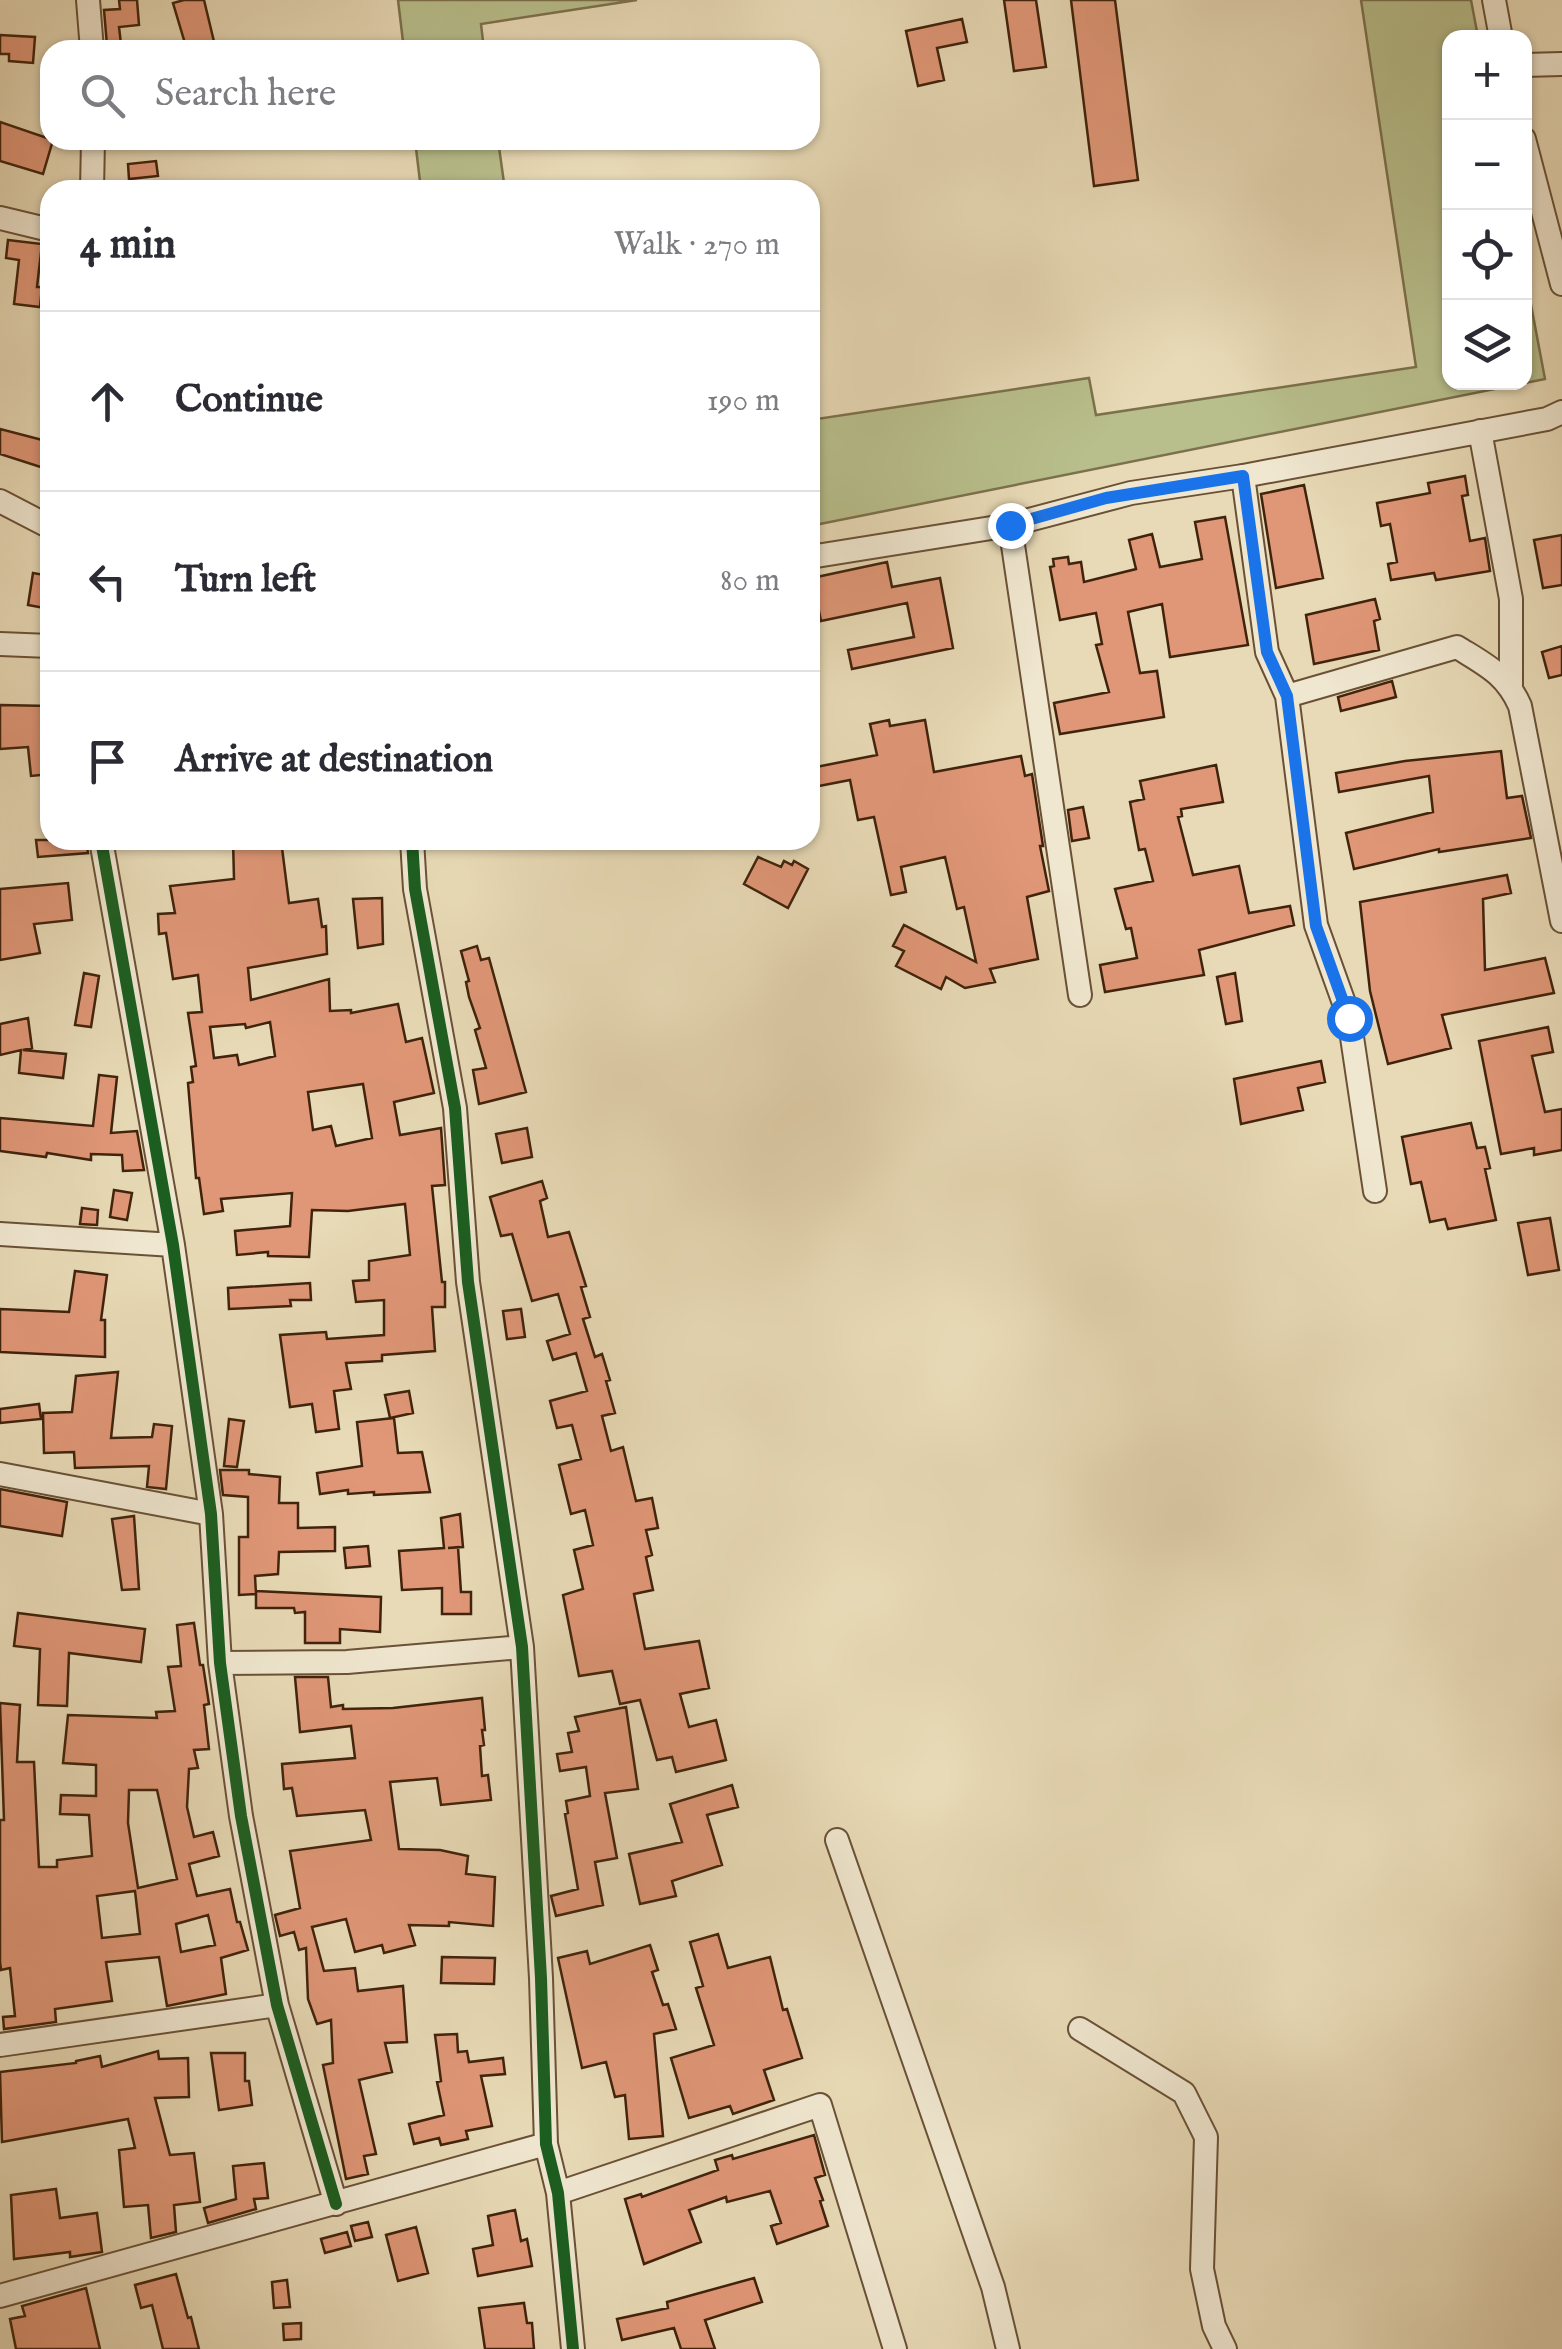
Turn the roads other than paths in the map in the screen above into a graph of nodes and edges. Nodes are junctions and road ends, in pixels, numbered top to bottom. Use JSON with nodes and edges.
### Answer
{"nodes":[{"id":1,"x":88,"y":0,"type":"edge"},
{"id":2,"x":1494,"y":0,"type":"edge"},
{"id":3,"x":1500,"y":30,"type":"edge"},
{"id":4,"x":91,"y":40,"type":"edge"},
{"id":5,"x":1562,"y":64,"type":"edge"},
{"id":6,"x":1532,"y":65,"type":"edge"},
{"id":7,"x":92,"y":150,"type":"edge"},
{"id":8,"x":1532,"y":170,"type":"edge"},
{"id":9,"x":92,"y":180,"type":"edge"},
{"id":10,"x":0,"y":218,"type":"edge"},
{"id":11,"x":40,"y":228,"type":"edge"},
{"id":12,"x":1562,"y":284,"type":"edge"},
{"id":13,"x":1562,"y":412,"type":"edge"},
{"id":14,"x":1480,"y":431,"type":"junction"},
{"id":15,"x":1243,"y":476,"type":"junction"},
{"id":16,"x":0,"y":501,"type":"edge"},
{"id":17,"x":40,"y":521,"type":"edge"},
{"id":18,"x":1010,"y":525,"type":"junction"},
{"id":19,"x":820,"y":555,"type":"edge"},
{"id":20,"x":0,"y":644,"type":"edge"},
{"id":21,"x":40,"y":646,"type":"edge"},
{"id":22,"x":1511,"y":685,"type":"junction"},
{"id":23,"x":1287,"y":696,"type":"junction"},
{"id":24,"x":103,"y":850,"type":"edge"},
{"id":25,"x":413,"y":850,"type":"edge"},
{"id":26,"x":1562,"y":920,"type":"edge"},
{"id":27,"x":1080,"y":995,"type":"dead end"},
{"id":28,"x":1375,"y":1191,"type":"dead end"},
{"id":29,"x":0,"y":1234,"type":"edge"},
{"id":30,"x":173,"y":1244,"type":"junction"},
{"id":31,"x":0,"y":1474,"type":"edge"},
{"id":32,"x":210,"y":1514,"type":"junction"},
{"id":33,"x":522,"y":1646,"type":"junction"},
{"id":34,"x":220,"y":1663,"type":"junction"},
{"id":35,"x":837,"y":1840,"type":"dead end"},
{"id":36,"x":278,"y":2005,"type":"junction"},
{"id":37,"x":1080,"y":2028,"type":"dead end"},
{"id":38,"x":0,"y":2045,"type":"edge"},
{"id":39,"x":546,"y":2144,"type":"junction"},
{"id":40,"x":558,"y":2192,"type":"junction"},
{"id":41,"x":336,"y":2204,"type":"junction"},
{"id":42,"x":0,"y":2296,"type":"edge"},
{"id":43,"x":573,"y":2349,"type":"edge"},
{"id":44,"x":895,"y":2349,"type":"edge"},
{"id":45,"x":1008,"y":2349,"type":"edge"},
{"id":46,"x":1225,"y":2349,"type":"edge"}],
"edges":[{"from":1,"to":4,"type":"street"},
{"from":2,"to":3,"type":"street"},
{"from":5,"to":6,"type":"street"},
{"from":7,"to":9,"type":"street"},
{"from":8,"to":12,"type":"street"},
{"from":10,"to":11,"type":"street"},
{"from":13,"to":14,"type":"street"},
{"from":14,"to":15,"type":"street"},
{"from":14,"to":22,"type":"street"},
{"from":15,"to":18,"type":"street"},
{"from":15,"to":23,"type":"street"},
{"from":16,"to":17,"type":"street"},
{"from":18,"to":19,"type":"street"},
{"from":18,"to":27,"type":"street"},
{"from":20,"to":21,"type":"street"},
{"from":22,"to":23,"type":"street"},
{"from":22,"to":26,"type":"street"},
{"from":23,"to":28,"type":"street"},
{"from":24,"to":30,"type":"street"},
{"from":25,"to":33,"type":"street"},
{"from":29,"to":30,"type":"street"},
{"from":30,"to":32,"type":"street"},
{"from":31,"to":32,"type":"street"},
{"from":32,"to":34,"type":"street"},
{"from":33,"to":34,"type":"street"},
{"from":33,"to":39,"type":"street"},
{"from":34,"to":36,"type":"street"},
{"from":35,"to":45,"type":"street"},
{"from":36,"to":38,"type":"street"},
{"from":36,"to":41,"type":"street"},
{"from":37,"to":46,"type":"street"},
{"from":39,"to":40,"type":"street"},
{"from":39,"to":41,"type":"street"},
{"from":40,"to":43,"type":"street"},
{"from":40,"to":44,"type":"street"},
{"from":41,"to":42,"type":"street"}]}
